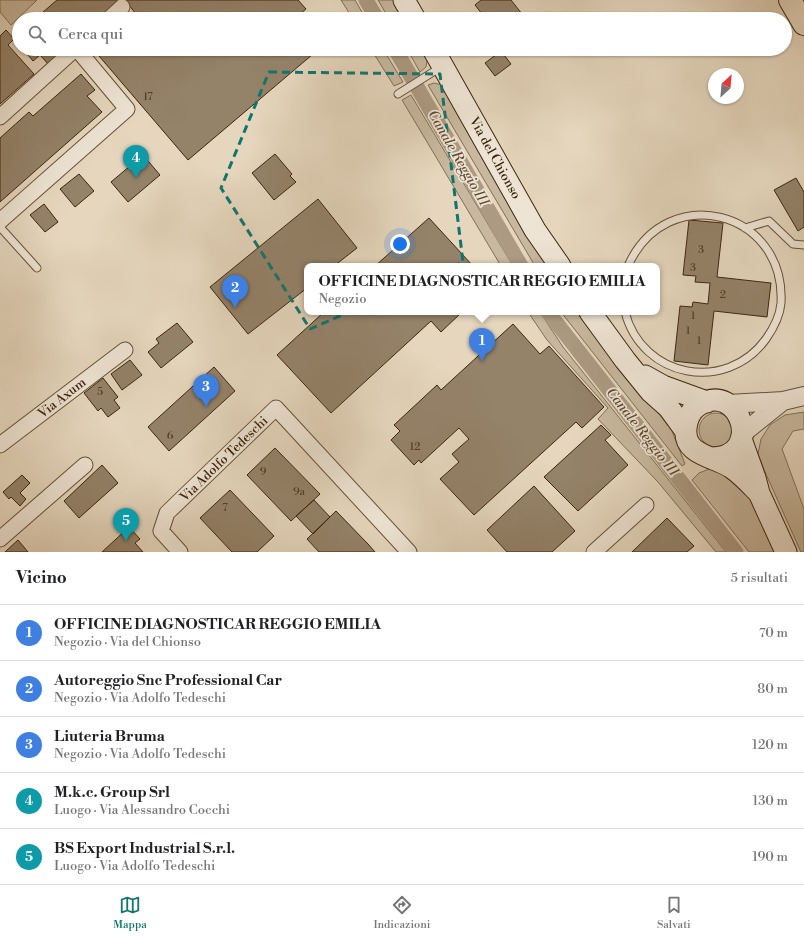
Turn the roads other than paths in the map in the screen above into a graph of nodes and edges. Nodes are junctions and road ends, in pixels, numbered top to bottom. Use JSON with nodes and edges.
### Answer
{"nodes":[{"id":1,"x":790,"y":0,"type":"edge"},
{"id":2,"x":122,"y":7,"type":"dead end"},
{"id":3,"x":117,"y":12,"type":"edge"},
{"id":4,"x":804,"y":24,"type":"edge"},
{"id":5,"x":68,"y":56,"type":"edge"},
{"id":6,"x":82,"y":56,"type":"edge"},
{"id":7,"x":438,"y":57,"type":"edge"},
{"id":8,"x":398,"y":94,"type":"dead end"},
{"id":9,"x":0,"y":118,"type":"edge"},
{"id":10,"x":0,"y":221,"type":"edge"},
{"id":11,"x":0,"y":227,"type":"edge"},
{"id":12,"x":745,"y":228,"type":"junction"},
{"id":13,"x":804,"y":245,"type":"edge"},
{"id":14,"x":558,"y":263,"type":"edge"},
{"id":15,"x":629,"y":263,"type":"edge"},
{"id":16,"x":37,"y":268,"type":"dead end"},
{"id":17,"x":592,"y":315,"type":"edge"},
{"id":18,"x":626,"y":315,"type":"edge"},
{"id":19,"x":124,"y":350,"type":"dead end"},
{"id":20,"x":636,"y":372,"type":"junction"},
{"id":21,"x":804,"y":396,"type":"edge"},
{"id":22,"x":783,"y":400,"type":"junction"},
{"id":23,"x":707,"y":402,"type":"junction"},
{"id":24,"x":728,"y":404,"type":"junction"},
{"id":25,"x":686,"y":430,"type":"junction"},
{"id":26,"x":742,"y":436,"type":"junction"},
{"id":27,"x":0,"y":446,"type":"edge"},
{"id":28,"x":711,"y":458,"type":"junction"},
{"id":29,"x":85,"y":466,"type":"dead end"},
{"id":30,"x":759,"y":493,"type":"junction"},
{"id":31,"x":646,"y":505,"type":"dead end"},
{"id":32,"x":0,"y":539,"type":"edge"},
{"id":33,"x":180,"y":552,"type":"edge"},
{"id":34,"x":409,"y":552,"type":"edge"},
{"id":35,"x":594,"y":552,"type":"edge"},
{"id":36,"x":786,"y":552,"type":"edge"}],
"edges":[{"from":1,"to":4,"type":"highway"},
{"from":2,"to":3,"type":"street"},
{"from":5,"to":9,"type":"street"},
{"from":6,"to":10,"type":"street"},
{"from":7,"to":8,"type":"lane"},
{"from":7,"to":14,"type":"main road","name":"Via del Chionso"},
{"from":11,"to":16,"type":"lane"},
{"from":12,"to":13,"type":"lane"},
{"from":12,"to":15,"type":"lane"},
{"from":12,"to":18,"type":"lane"},
{"from":17,"to":20,"type":"main road"},
{"from":19,"to":27,"type":"street","name":"Via Axum"},
{"from":20,"to":23,"type":"main road"},
{"from":20,"to":25,"type":"main road"},
{"from":21,"to":22,"type":"street"},
{"from":22,"to":24,"type":"street"},
{"from":22,"to":26,"type":"street"},
{"from":23,"to":24,"type":"main road"},
{"from":23,"to":25,"type":"main road"},
{"from":24,"to":26,"type":"main road"},
{"from":25,"to":28,"type":"main road"},
{"from":26,"to":28,"type":"main road"},
{"from":26,"to":30,"type":"main road"},
{"from":28,"to":30,"type":"main road"},
{"from":29,"to":32,"type":"street"},
{"from":30,"to":36,"type":"main road"},
{"from":31,"to":35,"type":"street"},
{"from":33,"to":34,"type":"street","name":"Via Adolfo Tedeschi"}]}
